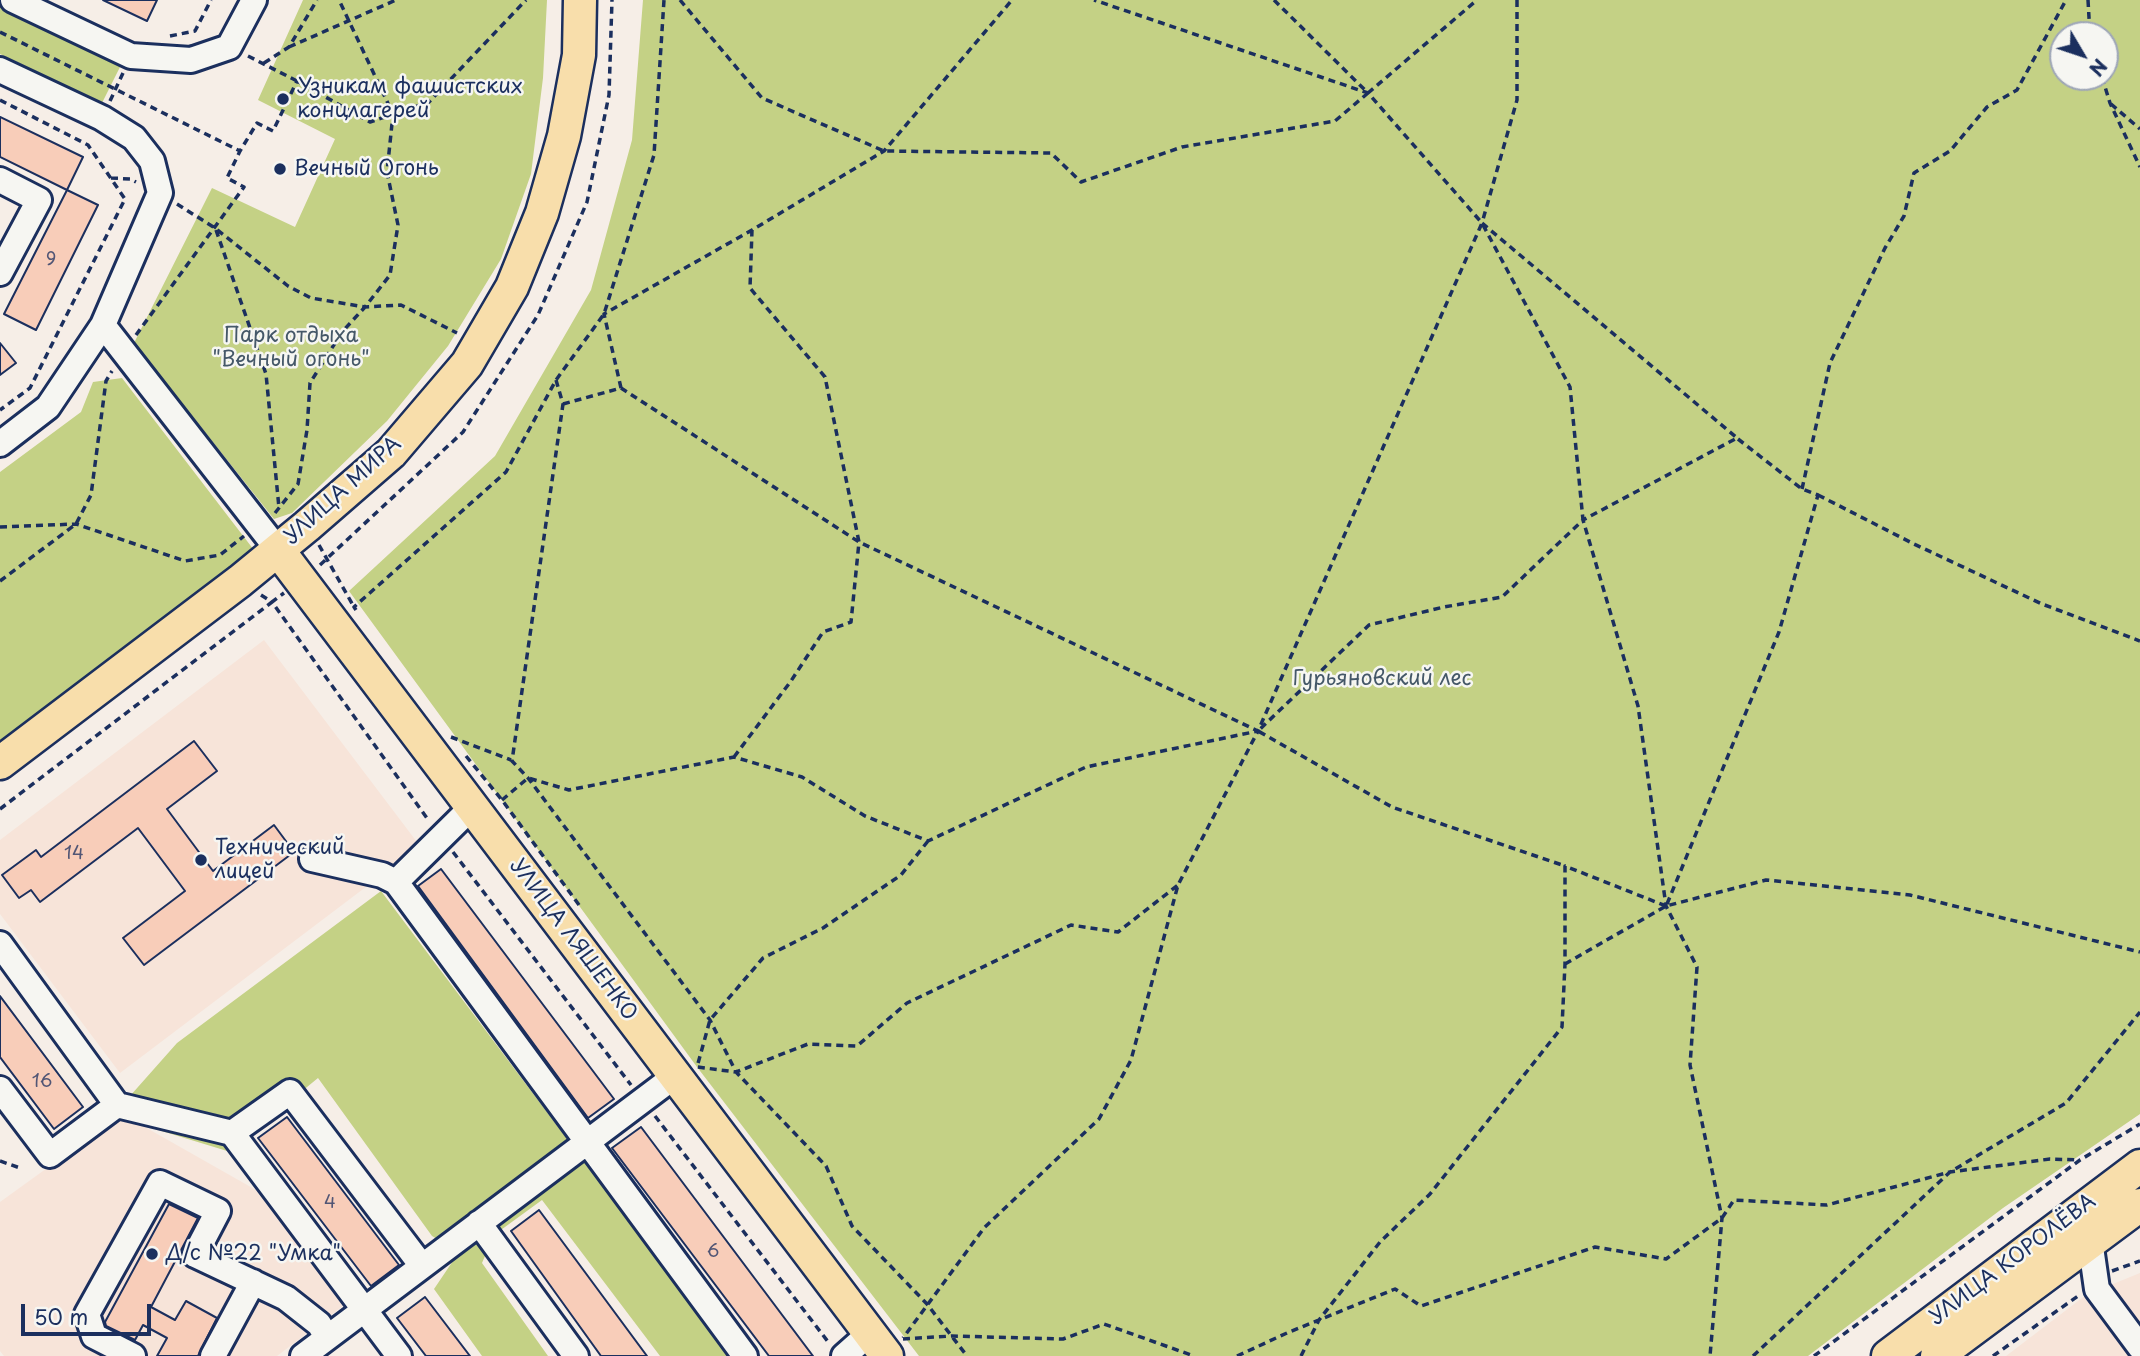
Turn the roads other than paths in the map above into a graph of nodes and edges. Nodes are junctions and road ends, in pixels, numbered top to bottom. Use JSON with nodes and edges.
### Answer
{"nodes":[{"id":1,"x":13,"y":0,"type":"edge"},
{"id":2,"x":254,"y":0,"type":"edge"},
{"id":3,"x":580,"y":0,"type":"edge"},
{"id":4,"x":0,"y":70,"type":"edge"},
{"id":5,"x":0,"y":180,"type":"edge"},
{"id":6,"x":0,"y":273,"type":"edge"},
{"id":7,"x":103,"y":325,"type":"junction"},
{"id":8,"x":0,"y":444,"type":"edge"},
{"id":9,"x":278,"y":550,"type":"junction"},
{"id":10,"x":0,"y":763,"type":"edge"},
{"id":11,"x":487,"y":804,"type":"junction"},
{"id":12,"x":312,"y":859,"type":"dead end"},
{"id":13,"x":396,"y":882,"type":"junction"},
{"id":14,"x":0,"y":944,"type":"edge"},
{"id":15,"x":692,"y":1069,"type":"junction"},
{"id":16,"x":0,"y":1088,"type":"edge"},
{"id":17,"x":117,"y":1105,"type":"junction"},
{"id":18,"x":232,"y":1133,"type":"junction"},
{"id":19,"x":587,"y":1142,"type":"junction"},
{"id":20,"x":2140,"y":1166,"type":"edge"},
{"id":21,"x":2140,"y":1205,"type":"edge"},
{"id":22,"x":479,"y":1223,"type":"junction"},
{"id":23,"x":2090,"y":1240,"type":"junction"},
{"id":24,"x":2059,"y":1263,"type":"junction"},
{"id":25,"x":422,"y":1266,"type":"junction"},
{"id":26,"x":253,"y":1282,"type":"junction"},
{"id":27,"x":2095,"y":1286,"type":"junction"},
{"id":28,"x":364,"y":1309,"type":"junction"},
{"id":29,"x":327,"y":1337,"type":"junction"},
{"id":30,"x":891,"y":1344,"type":"edge"},
{"id":31,"x":2140,"y":1347,"type":"edge"},
{"id":32,"x":134,"y":1356,"type":"edge"},
{"id":33,"x":213,"y":1356,"type":"edge"},
{"id":34,"x":303,"y":1356,"type":"edge"},
{"id":35,"x":399,"y":1356,"type":"edge"},
{"id":36,"x":576,"y":1356,"type":"edge"},
{"id":37,"x":745,"y":1356,"type":"edge"},
{"id":38,"x":844,"y":1356,"type":"edge"},
{"id":39,"x":1888,"y":1356,"type":"edge"},
{"id":40,"x":1937,"y":1356,"type":"edge"}],
"edges":[{"from":1,"to":2,"type":"street"},
{"from":3,"to":9,"type":"main road","name":"УЛИЦА МИРА"},
{"from":4,"to":7,"type":"street"},
{"from":5,"to":6,"type":"street"},
{"from":7,"to":8,"type":"street"},
{"from":7,"to":9,"type":"street","name":"УЛИЦА ЛЯШЕНКО"},
{"from":9,"to":10,"type":"main road","name":"УЛИЦА МИРА"},
{"from":9,"to":11,"type":"main road","name":"УЛИЦА ЛЯШЕНКО"},
{"from":11,"to":13,"type":"street"},
{"from":11,"to":15,"type":"main road","name":"УЛИЦА ЛЯШЕНКО"},
{"from":12,"to":13,"type":"street"},
{"from":13,"to":19,"type":"street"},
{"from":14,"to":17,"type":"street"},
{"from":15,"to":19,"type":"street"},
{"from":15,"to":30,"type":"main road","name":"УЛИЦА ЛЯШЕНКО"},
{"from":16,"to":17,"type":"street"},
{"from":17,"to":18,"type":"street"},
{"from":18,"to":25,"type":"street"},
{"from":18,"to":28,"type":"street"},
{"from":19,"to":22,"type":"street"},
{"from":19,"to":37,"type":"street"},
{"from":20,"to":39,"type":"main road","name":"УЛИЦА КОРОЛЁВА"},
{"from":21,"to":23,"type":"main road","name":"УЛИЦА КОРОЛЁВА"},
{"from":22,"to":25,"type":"street"},
{"from":22,"to":36,"type":"street"},
{"from":23,"to":24,"type":"main road","name":"УЛИЦА КОРОЛЁВА"},
{"from":23,"to":27,"type":"street"},
{"from":24,"to":27,"type":"street"},
{"from":24,"to":40,"type":"main road","name":"УЛИЦА КОРОЛЁВА"},
{"from":25,"to":28,"type":"street"},
{"from":26,"to":29,"type":"street"},
{"from":26,"to":32,"type":"street"},
{"from":26,"to":33,"type":"street"},
{"from":27,"to":31,"type":"street"},
{"from":28,"to":29,"type":"street"},
{"from":28,"to":35,"type":"street"},
{"from":29,"to":34,"type":"street"},
{"from":30,"to":38,"type":"street"}]}
